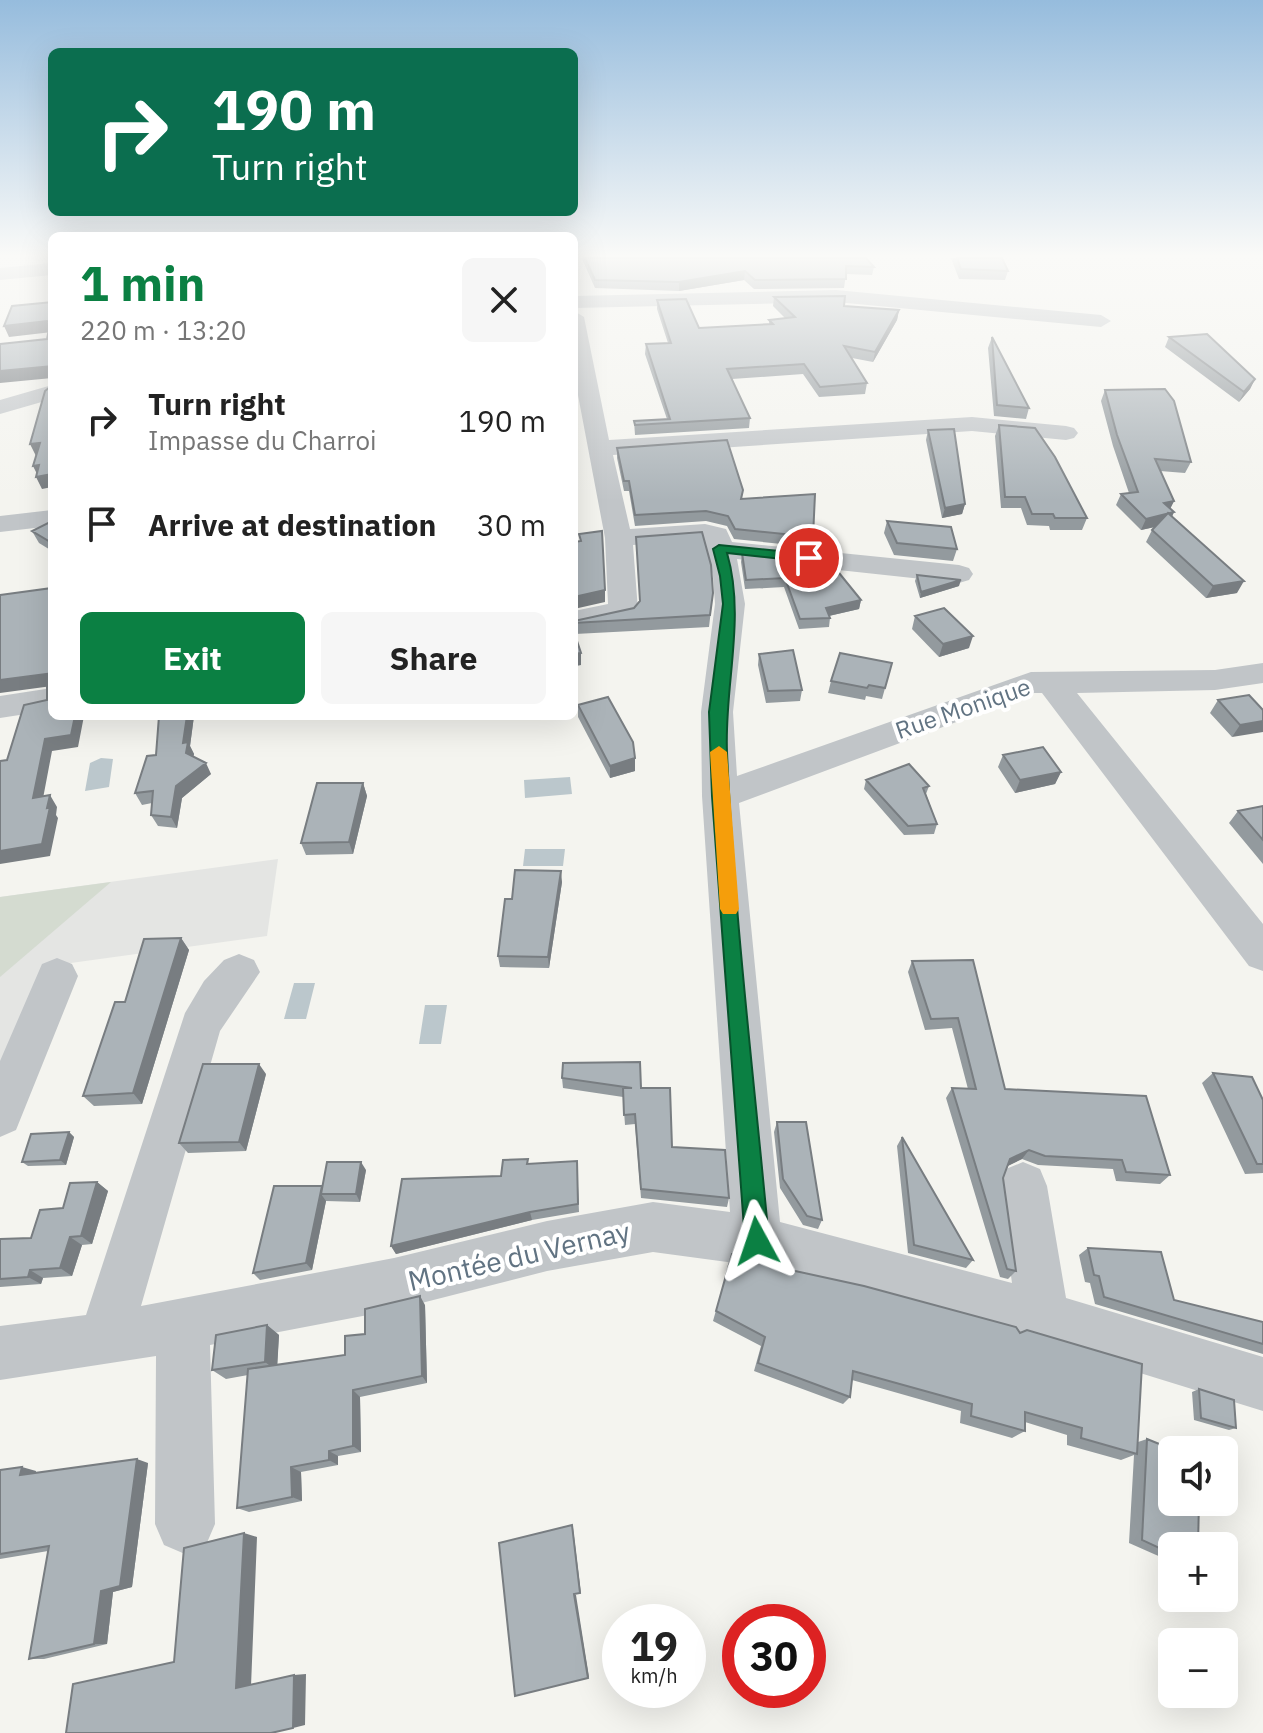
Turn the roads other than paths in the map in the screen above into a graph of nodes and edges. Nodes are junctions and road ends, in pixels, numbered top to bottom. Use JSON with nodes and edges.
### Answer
{"nodes":[{"id":1,"x":578,"y":357,"type":"edge"},
{"id":2,"x":48,"y":393,"type":"edge"},
{"id":3,"x":0,"y":407,"type":"edge"},
{"id":4,"x":583,"y":408,"type":"edge"},
{"id":5,"x":1066,"y":433,"type":"dead end"},
{"id":6,"x":600,"y":448,"type":"junction"},
{"id":7,"x":48,"y":518,"type":"edge"},
{"id":8,"x":0,"y":524,"type":"edge"},
{"id":9,"x":619,"y":538,"type":"junction"},
{"id":10,"x":719,"y":549,"type":"junction"},
{"id":11,"x":959,"y":574,"type":"dead end"},
{"id":12,"x":578,"y":619,"type":"edge"},
{"id":13,"x":1263,"y":673,"type":"edge"},
{"id":14,"x":1050,"y":681,"type":"junction"},
{"id":15,"x":48,"y":700,"type":"edge"},
{"id":16,"x":0,"y":707,"type":"edge"},
{"id":17,"x":720,"y":796,"type":"junction"},
{"id":18,"x":1263,"y":954,"type":"edge"},
{"id":19,"x":239,"y":972,"type":"dead end"},
{"id":20,"x":57,"y":976,"type":"dead end"},
{"id":21,"x":0,"y":1115,"type":"edge"},
{"id":22,"x":1023,"y":1186,"type":"dead end"},
{"id":23,"x":757,"y":1241,"type":"junction"},
{"id":24,"x":1043,"y":1317,"type":"junction"},
{"id":25,"x":183,"y":1324,"type":"junction"},
{"id":26,"x":105,"y":1339,"type":"junction"},
{"id":27,"x":0,"y":1353,"type":"edge"},
{"id":28,"x":1263,"y":1384,"type":"edge"},
{"id":29,"x":185,"y":1524,"type":"dead end"}],
"edges":[{"from":1,"to":4,"type":"street"},
{"from":2,"to":3,"type":"street"},
{"from":4,"to":6,"type":"street"},
{"from":5,"to":6,"type":"street"},
{"from":6,"to":9,"type":"street"},
{"from":7,"to":8,"type":"street"},
{"from":9,"to":10,"type":"street"},
{"from":9,"to":12,"type":"street"},
{"from":10,"to":11,"type":"street"},
{"from":10,"to":17,"type":"street"},
{"from":13,"to":14,"type":"street","name":"Rue Monique"},
{"from":14,"to":17,"type":"street","name":"Rue Monique"},
{"from":14,"to":18,"type":"street"},
{"from":15,"to":16,"type":"street"},
{"from":17,"to":23,"type":"street"},
{"from":19,"to":26,"type":"street"},
{"from":20,"to":21,"type":"street"},
{"from":22,"to":24,"type":"street"},
{"from":23,"to":24,"type":"street","name":"Montée du Vernay"},
{"from":23,"to":25,"type":"street","name":"Montée du Vernay"},
{"from":24,"to":28,"type":"street","name":"Montée du Vernay"},
{"from":25,"to":26,"type":"street","name":"Montée du Vernay"},
{"from":25,"to":29,"type":"street"},
{"from":26,"to":27,"type":"street","name":"Montée du Vernay"}]}
